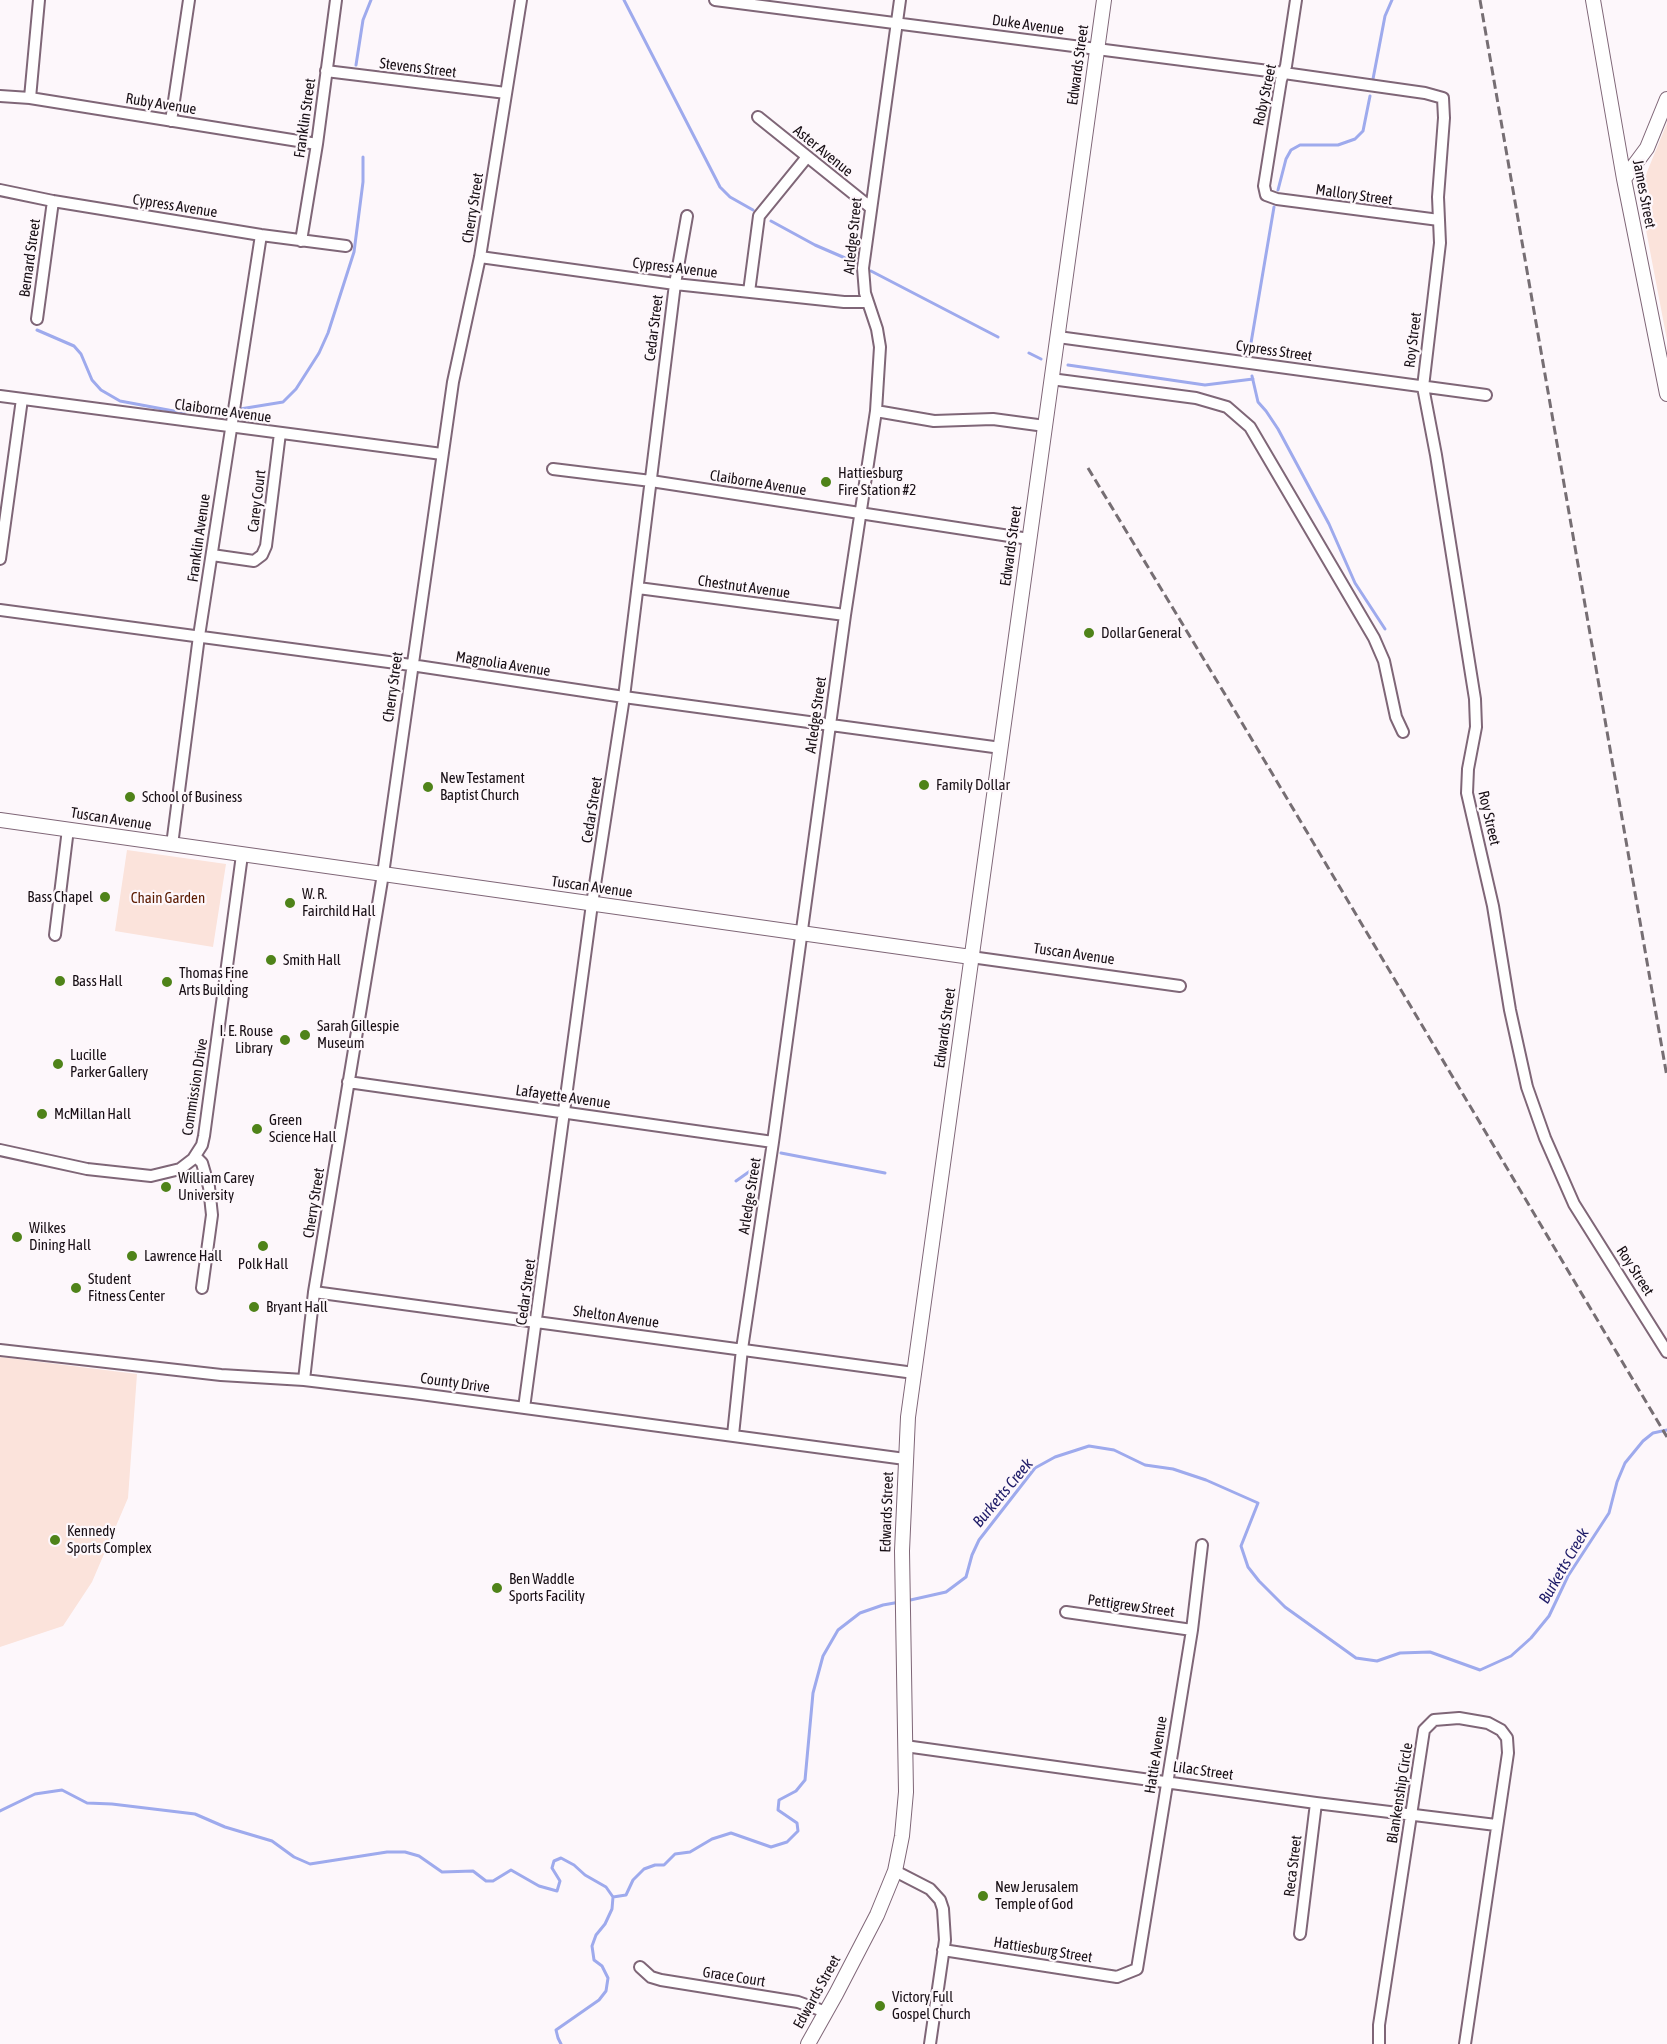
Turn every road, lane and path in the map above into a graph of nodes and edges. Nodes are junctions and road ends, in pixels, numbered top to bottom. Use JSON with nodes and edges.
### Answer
{"nodes":[{"id":1,"x":39,"y":0,"type":"edge"},
{"id":2,"x":189,"y":0,"type":"edge"},
{"id":3,"x":336,"y":0,"type":"edge"},
{"id":4,"x":521,"y":0,"type":"edge"},
{"id":5,"x":715,"y":0,"type":"edge"},
{"id":6,"x":900,"y":0,"type":"edge"},
{"id":7,"x":1104,"y":0,"type":"edge"},
{"id":8,"x":1296,"y":0,"type":"edge"},
{"id":9,"x":1593,"y":0,"type":"edge"},
{"id":10,"x":897,"y":22,"type":"junction"},
{"id":11,"x":1097,"y":49,"type":"junction"},
{"id":12,"x":326,"y":71,"type":"junction"},
{"id":13,"x":1284,"y":73,"type":"junction"},
{"id":14,"x":506,"y":93,"type":"junction"},
{"id":15,"x":0,"y":96,"type":"edge"},
{"id":16,"x":30,"y":98,"type":"junction"},
{"id":17,"x":1443,"y":98,"type":"joint"},
{"id":18,"x":1667,"y":99,"type":"edge"},
{"id":19,"x":758,"y":117,"type":"dead end"},
{"id":20,"x":171,"y":121,"type":"junction"},
{"id":21,"x":317,"y":144,"type":"junction"},
{"id":22,"x":807,"y":157,"type":"junction"},
{"id":23,"x":1624,"y":179,"type":"junction"},
{"id":24,"x":0,"y":190,"type":"edge"},
{"id":25,"x":1266,"y":195,"type":"joint"},
{"id":26,"x":52,"y":201,"type":"junction"},
{"id":27,"x":870,"y":207,"type":"junction"},
{"id":28,"x":687,"y":216,"type":"dead end"},
{"id":29,"x":1439,"y":220,"type":"junction"},
{"id":30,"x":261,"y":235,"type":"junction"},
{"id":31,"x":301,"y":241,"type":"junction"},
{"id":32,"x":346,"y":246,"type":"dead end"},
{"id":33,"x":480,"y":257,"type":"junction"},
{"id":34,"x":675,"y":284,"type":"junction"},
{"id":35,"x":748,"y":292,"type":"junction"},
{"id":36,"x":868,"y":302,"type":"junction"},
{"id":37,"x":37,"y":319,"type":"dead end"},
{"id":38,"x":1058,"y":337,"type":"junction"},
{"id":39,"x":1051,"y":379,"type":"junction"},
{"id":40,"x":1423,"y":387,"type":"junction"},
{"id":41,"x":1667,"y":394,"type":"edge"},
{"id":42,"x":1486,"y":395,"type":"dead end"},
{"id":43,"x":0,"y":396,"type":"edge"},
{"id":44,"x":22,"y":399,"type":"junction"},
{"id":45,"x":876,"y":411,"type":"junction"},
{"id":46,"x":1045,"y":426,"type":"junction"},
{"id":47,"x":230,"y":427,"type":"junction"},
{"id":48,"x":280,"y":433,"type":"junction"},
{"id":49,"x":442,"y":454,"type":"junction"},
{"id":50,"x":553,"y":469,"type":"dead end"},
{"id":51,"x":651,"y":481,"type":"junction"},
{"id":52,"x":860,"y":514,"type":"junction"},
{"id":53,"x":1029,"y":539,"type":"junction"},
{"id":54,"x":212,"y":555,"type":"junction"},
{"id":55,"x":0,"y":559,"type":"edge"},
{"id":56,"x":638,"y":588,"type":"junction"},
{"id":57,"x":0,"y":610,"type":"edge"},
{"id":58,"x":845,"y":615,"type":"junction"},
{"id":59,"x":199,"y":636,"type":"junction"},
{"id":60,"x":411,"y":665,"type":"junction"},
{"id":61,"x":624,"y":697,"type":"junction"},
{"id":62,"x":829,"y":725,"type":"junction"},
{"id":63,"x":1403,"y":732,"type":"dead end"},
{"id":64,"x":1001,"y":748,"type":"junction"},
{"id":65,"x":0,"y":820,"type":"edge"},
{"id":66,"x":68,"y":830,"type":"junction"},
{"id":67,"x":172,"y":845,"type":"junction"},
{"id":68,"x":242,"y":855,"type":"junction"},
{"id":69,"x":383,"y":874,"type":"junction"},
{"id":70,"x":592,"y":904,"type":"junction"},
{"id":71,"x":801,"y":933,"type":"junction"},
{"id":72,"x":55,"y":935,"type":"dead end"},
{"id":73,"x":971,"y":957,"type":"junction"},
{"id":74,"x":1180,"y":986,"type":"dead end"},
{"id":75,"x":348,"y":1082,"type":"junction"},
{"id":76,"x":565,"y":1112,"type":"junction"},
{"id":77,"x":773,"y":1142,"type":"junction"},
{"id":78,"x":0,"y":1150,"type":"edge"},
{"id":79,"x":195,"y":1156,"type":"junction"},
{"id":80,"x":202,"y":1288,"type":"dead end"},
{"id":81,"x":315,"y":1292,"type":"junction"},
{"id":82,"x":537,"y":1322,"type":"junction"},
{"id":83,"x":742,"y":1349,"type":"junction"},
{"id":84,"x":0,"y":1350,"type":"edge"},
{"id":85,"x":1667,"y":1352,"type":"edge"},
{"id":86,"x":914,"y":1373,"type":"junction"},
{"id":87,"x":303,"y":1380,"type":"junction"},
{"id":88,"x":524,"y":1408,"type":"junction"},
{"id":89,"x":733,"y":1435,"type":"junction"},
{"id":90,"x":905,"y":1459,"type":"junction"},
{"id":91,"x":1202,"y":1545,"type":"dead end"},
{"id":92,"x":1066,"y":1612,"type":"dead end"},
{"id":93,"x":1192,"y":1630,"type":"junction"},
{"id":94,"x":905,"y":1746,"type":"junction"},
{"id":95,"x":1167,"y":1782,"type":"junction"},
{"id":96,"x":1316,"y":1803,"type":"junction"},
{"id":97,"x":1412,"y":1815,"type":"junction"},
{"id":98,"x":1496,"y":1825,"type":"junction"},
{"id":99,"x":895,"y":1871,"type":"junction"},
{"id":100,"x":1300,"y":1934,"type":"dead end"},
{"id":101,"x":943,"y":1950,"type":"junction"},
{"id":102,"x":640,"y":1967,"type":"dead end"},
{"id":103,"x":1137,"y":1969,"type":"joint"},
{"id":104,"x":826,"y":2012,"type":"junction"},
{"id":105,"x":808,"y":2044,"type":"edge"},
{"id":106,"x":930,"y":2044,"type":"edge"},
{"id":107,"x":1379,"y":2044,"type":"edge"},
{"id":108,"x":1466,"y":2044,"type":"edge"}],
"edges":[{"from":1,"to":16,"type":"street"},
{"from":2,"to":20,"type":"street"},
{"from":3,"to":12,"type":"street","name":"Franklin Street"},
{"from":4,"to":14,"type":"street","name":"Cherry Street"},
{"from":5,"to":10,"type":"street","name":"Duke Avenue"},
{"from":6,"to":10,"type":"street","name":"Arledge Street"},
{"from":7,"to":11,"type":"main road","name":"Edwards Street"},
{"from":8,"to":13,"type":"street","name":"Roby Street"},
{"from":9,"to":23,"type":"main road","name":"James Street"},
{"from":10,"to":11,"type":"street","name":"Duke Avenue"},
{"from":10,"to":27,"type":"street","name":"Arledge Street"},
{"from":11,"to":13,"type":"street","name":"Duke Avenue"},
{"from":11,"to":38,"type":"main road","name":"Edwards Street"},
{"from":12,"to":14,"type":"street","name":"Stevens Street"},
{"from":12,"to":21,"type":"street","name":"Franklin Street"},
{"from":13,"to":17,"type":"street","name":"Duke Avenue"},
{"from":13,"to":25,"type":"street","name":"Roby Street"},
{"from":14,"to":33,"type":"street","name":"Cherry Street"},
{"from":15,"to":16,"type":"street","name":"Ruby Avenue"},
{"from":16,"to":20,"type":"street","name":"Ruby Avenue"},
{"from":17,"to":29,"type":"street","name":"Roy Street"},
{"from":18,"to":23,"type":"main road"},
{"from":19,"to":22,"type":"street","name":"Aster Avenue"},
{"from":20,"to":21,"type":"street","name":"Ruby Avenue"},
{"from":21,"to":31,"type":"street","name":"Franklin Street"},
{"from":22,"to":27,"type":"street","name":"Aster Avenue"},
{"from":22,"to":35,"type":"street"},
{"from":23,"to":41,"type":"main road","name":"James Street"},
{"from":24,"to":26,"type":"street","name":"Cypress Avenue"},
{"from":25,"to":29,"type":"street","name":"Mallory Street"},
{"from":26,"to":30,"type":"street","name":"Cypress Avenue"},
{"from":26,"to":37,"type":"street","name":"Bernard Street"},
{"from":27,"to":36,"type":"street","name":"Arledge Street"},
{"from":28,"to":34,"type":"street","name":"Cedar Street"},
{"from":29,"to":40,"type":"street","name":"Roy Street"},
{"from":30,"to":31,"type":"street","name":"Cypress Avenue"},
{"from":30,"to":47,"type":"street","name":"Franklin Avenue"},
{"from":31,"to":32,"type":"street","name":"Cypress Avenue"},
{"from":33,"to":34,"type":"street","name":"Cypress Avenue"},
{"from":33,"to":49,"type":"street","name":"Cherry Street"},
{"from":34,"to":35,"type":"street","name":"Cypress Avenue"},
{"from":34,"to":51,"type":"street","name":"Cedar Street"},
{"from":35,"to":36,"type":"street","name":"Cypress Avenue"},
{"from":36,"to":45,"type":"street","name":"Arledge Street"},
{"from":38,"to":39,"type":"main road","name":"Edwards Street"},
{"from":38,"to":40,"type":"street","name":"Cypress Street"},
{"from":39,"to":46,"type":"main road","name":"Edwards Street"},
{"from":39,"to":63,"type":"street"},
{"from":40,"to":42,"type":"street","name":"Cypress Street"},
{"from":40,"to":85,"type":"street","name":"Roy Street"},
{"from":43,"to":44,"type":"street","name":"Claiborne Avenue"},
{"from":44,"to":47,"type":"street","name":"Claiborne Avenue"},
{"from":44,"to":55,"type":"street"},
{"from":45,"to":46,"type":"street"},
{"from":45,"to":52,"type":"street","name":"Arledge Street"},
{"from":46,"to":53,"type":"main road","name":"Edwards Street"},
{"from":47,"to":48,"type":"street","name":"Claiborne Avenue"},
{"from":47,"to":54,"type":"street","name":"Franklin Avenue"},
{"from":48,"to":49,"type":"street","name":"Claiborne Avenue"},
{"from":48,"to":54,"type":"street","name":"Carey Court"},
{"from":49,"to":60,"type":"street","name":"Cherry Street"},
{"from":50,"to":51,"type":"street","name":"Claiborne Avenue"},
{"from":51,"to":52,"type":"street","name":"Claiborne Avenue"},
{"from":51,"to":56,"type":"street","name":"Cedar Street"},
{"from":52,"to":53,"type":"street","name":"Claiborne Avenue"},
{"from":52,"to":58,"type":"street","name":"Arledge Street"},
{"from":53,"to":64,"type":"main road","name":"Edwards Street"},
{"from":54,"to":59,"type":"street","name":"Franklin Avenue"},
{"from":56,"to":58,"type":"street","name":"Chestnut Avenue"},
{"from":56,"to":61,"type":"street","name":"Cedar Street"},
{"from":57,"to":59,"type":"street","name":"Magnolia Avenue"},
{"from":58,"to":62,"type":"street","name":"Arledge Street"},
{"from":59,"to":60,"type":"street","name":"Magnolia Avenue"},
{"from":59,"to":67,"type":"street","name":"Franklin Avenue"},
{"from":60,"to":61,"type":"street","name":"Magnolia Avenue"},
{"from":60,"to":69,"type":"street","name":"Cherry Street"},
{"from":61,"to":62,"type":"street","name":"Magnolia Avenue"},
{"from":61,"to":70,"type":"street","name":"Cedar Street"},
{"from":62,"to":64,"type":"street","name":"Magnolia Avenue"},
{"from":62,"to":71,"type":"street","name":"Arledge Street"},
{"from":64,"to":73,"type":"main road","name":"Edwards Street"},
{"from":65,"to":66,"type":"main road","name":"Tuscan Avenue"},
{"from":66,"to":67,"type":"main road","name":"Tuscan Avenue"},
{"from":66,"to":72,"type":"street"},
{"from":67,"to":68,"type":"main road","name":"Tuscan Avenue"},
{"from":68,"to":69,"type":"main road","name":"Tuscan Avenue"},
{"from":68,"to":79,"type":"street","name":"Commission Drive"},
{"from":69,"to":70,"type":"main road","name":"Tuscan Avenue"},
{"from":69,"to":75,"type":"street","name":"Cherry Street"},
{"from":70,"to":71,"type":"main road","name":"Tuscan Avenue"},
{"from":70,"to":76,"type":"street","name":"Cedar Street"},
{"from":71,"to":73,"type":"main road","name":"Tuscan Avenue"},
{"from":71,"to":77,"type":"street","name":"Arledge Street"},
{"from":73,"to":74,"type":"street","name":"Tuscan Avenue"},
{"from":73,"to":86,"type":"main road","name":"Edwards Street"},
{"from":75,"to":76,"type":"street","name":"Lafayette Avenue"},
{"from":75,"to":81,"type":"street","name":"Cherry Street"},
{"from":76,"to":77,"type":"street","name":"Lafayette Avenue"},
{"from":76,"to":82,"type":"street","name":"Cedar Street"},
{"from":77,"to":83,"type":"street","name":"Arledge Street"},
{"from":78,"to":79,"type":"street","name":"Commission Drive"},
{"from":79,"to":80,"type":"street"},
{"from":81,"to":82,"type":"street","name":"Shelton Avenue"},
{"from":81,"to":87,"type":"street","name":"Cherry Street"},
{"from":82,"to":83,"type":"street","name":"Shelton Avenue"},
{"from":82,"to":88,"type":"street","name":"Cedar Street"},
{"from":83,"to":86,"type":"street","name":"Shelton Avenue"},
{"from":83,"to":89,"type":"street","name":"Arledge Street"},
{"from":84,"to":87,"type":"street","name":"County Drive"},
{"from":86,"to":90,"type":"main road","name":"Edwards Street"},
{"from":87,"to":88,"type":"street","name":"County Drive"},
{"from":88,"to":89,"type":"street","name":"County Drive"},
{"from":89,"to":90,"type":"street","name":"County Drive"},
{"from":90,"to":94,"type":"main road","name":"Edwards Street"},
{"from":91,"to":93,"type":"street","name":"Hattie Avenue"},
{"from":92,"to":93,"type":"street","name":"Pettigrew Street"},
{"from":93,"to":95,"type":"street","name":"Hattie Avenue"},
{"from":94,"to":95,"type":"street","name":"Lilac Street"},
{"from":94,"to":99,"type":"main road","name":"Edwards Street"},
{"from":95,"to":96,"type":"street","name":"Lilac Street"},
{"from":95,"to":103,"type":"street","name":"Hattie Avenue"},
{"from":96,"to":97,"type":"street","name":"Lilac Street"},
{"from":96,"to":100,"type":"street","name":"Reca Street"},
{"from":97,"to":98,"type":"street","name":"Lilac Street"},
{"from":97,"to":98,"type":"street","name":"Blankenship Circle"},
{"from":97,"to":107,"type":"street","name":"Blankenship Circle"},
{"from":98,"to":108,"type":"street","name":"Blankenship Circle"},
{"from":99,"to":101,"type":"street"},
{"from":99,"to":104,"type":"main road","name":"Edwards Street"},
{"from":101,"to":103,"type":"street","name":"Hattiesburg Street"},
{"from":101,"to":106,"type":"street"},
{"from":102,"to":104,"type":"street","name":"Grace Court"},
{"from":104,"to":105,"type":"main road","name":"Edwards Street"}]}
